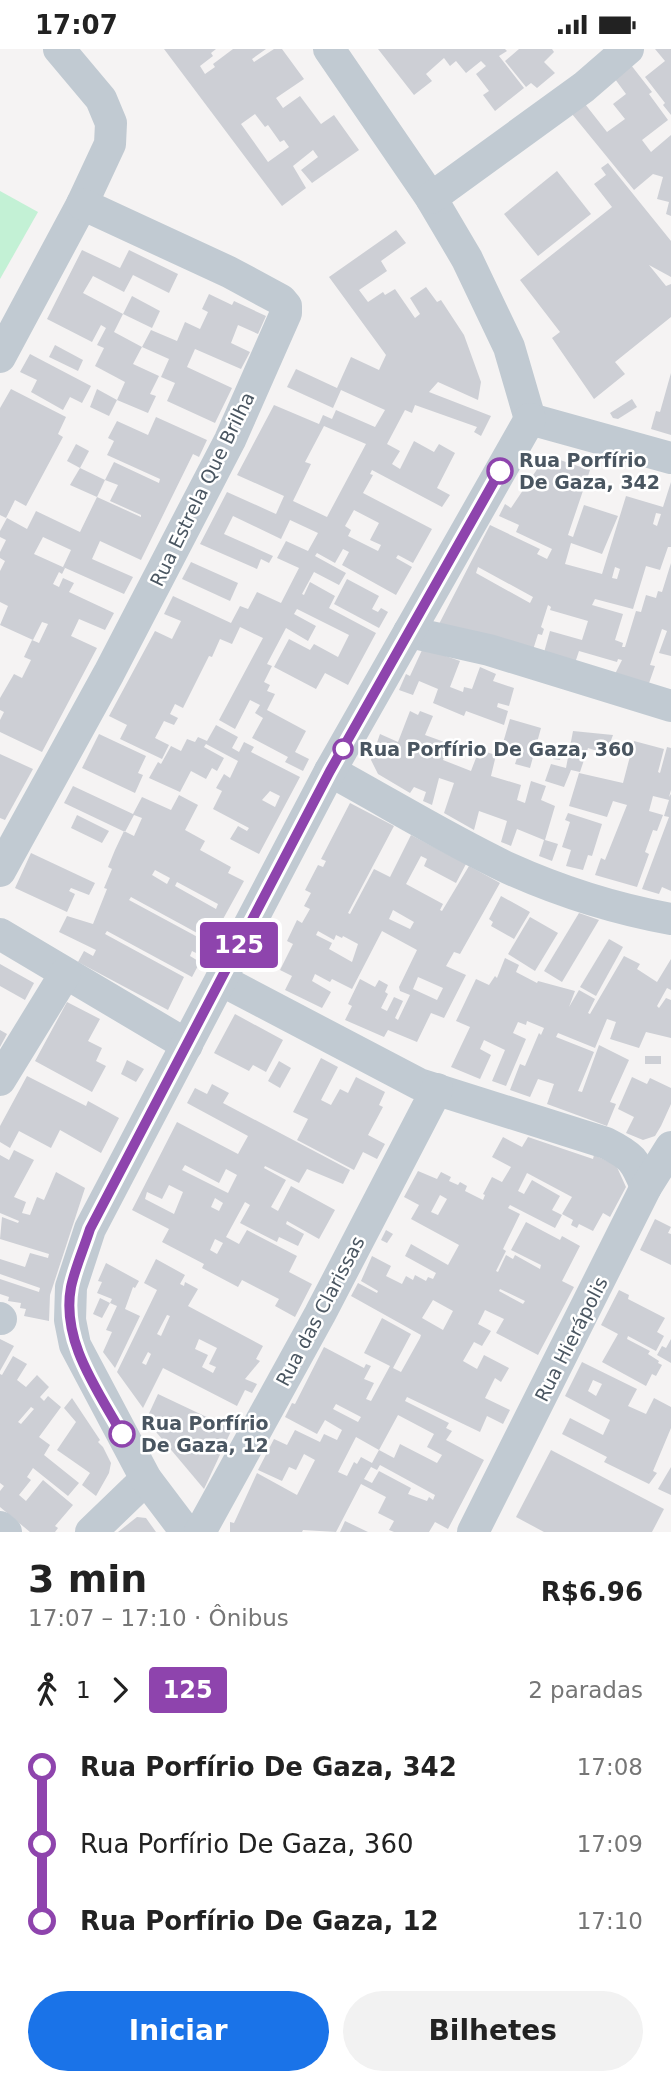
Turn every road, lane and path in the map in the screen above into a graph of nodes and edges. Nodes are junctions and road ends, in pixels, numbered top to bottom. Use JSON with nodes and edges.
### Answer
{"nodes":[{"id":1,"x":59,"y":49,"type":"edge"},
{"id":2,"x":329,"y":49,"type":"edge"},
{"id":3,"x":628,"y":49,"type":"edge"},
{"id":4,"x":431,"y":198,"type":"junction"},
{"id":5,"x":82,"y":204,"type":"junction"},
{"id":6,"x":0,"y":357,"type":"edge"},
{"id":7,"x":530,"y":419,"type":"junction"},
{"id":8,"x":671,"y":459,"type":"edge"},
{"id":9,"x":409,"y":632,"type":"junction"},
{"id":10,"x":671,"y":706,"type":"edge"},
{"id":11,"x":330,"y":771,"type":"junction"},
{"id":12,"x":0,"y":871,"type":"edge"},
{"id":13,"x":671,"y":919,"type":"edge"},
{"id":14,"x":0,"y":934,"type":"edge"},
{"id":15,"x":65,"y":974,"type":"junction"},
{"id":16,"x":221,"y":980,"type":"junction"},
{"id":17,"x":187,"y":1045,"type":"junction"},
{"id":18,"x":0,"y":1080,"type":"edge"},
{"id":19,"x":437,"y":1089,"type":"junction"},
{"id":20,"x":671,"y":1147,"type":"edge"},
{"id":21,"x":646,"y":1187,"type":"junction"},
{"id":22,"x":146,"y":1479,"type":"junction"},
{"id":23,"x":0,"y":1527,"type":"edge"},
{"id":24,"x":6,"y":1532,"type":"edge"},
{"id":25,"x":91,"y":1532,"type":"edge"},
{"id":26,"x":186,"y":1532,"type":"edge"},
{"id":27,"x":200,"y":1532,"type":"edge"},
{"id":28,"x":473,"y":1532,"type":"edge"}],
"edges":[{"from":1,"to":5,"type":"street"},
{"from":2,"to":4,"type":"street"},
{"from":3,"to":4,"type":"street"},
{"from":4,"to":7,"type":"street"},
{"from":5,"to":6,"type":"street"},
{"from":5,"to":12,"type":"street","name":"Rua Estrela Que Brilha"},
{"from":7,"to":8,"type":"street"},
{"from":7,"to":9,"type":"street"},
{"from":9,"to":10,"type":"street"},
{"from":9,"to":11,"type":"street"},
{"from":11,"to":13,"type":"street"},
{"from":11,"to":16,"type":"street"},
{"from":14,"to":15,"type":"street"},
{"from":15,"to":17,"type":"street"},
{"from":15,"to":18,"type":"street"},
{"from":16,"to":17,"type":"street"},
{"from":16,"to":19,"type":"street"},
{"from":17,"to":22,"type":"street"},
{"from":19,"to":21,"type":"street"},
{"from":19,"to":27,"type":"street","name":"Rua das Clarissas"},
{"from":20,"to":21,"type":"street","name":"Rua Hierápolis"},
{"from":21,"to":28,"type":"street","name":"Rua Hierápolis"},
{"from":22,"to":25,"type":"street"},
{"from":22,"to":26,"type":"street"},
{"from":23,"to":24,"type":"street"}]}
